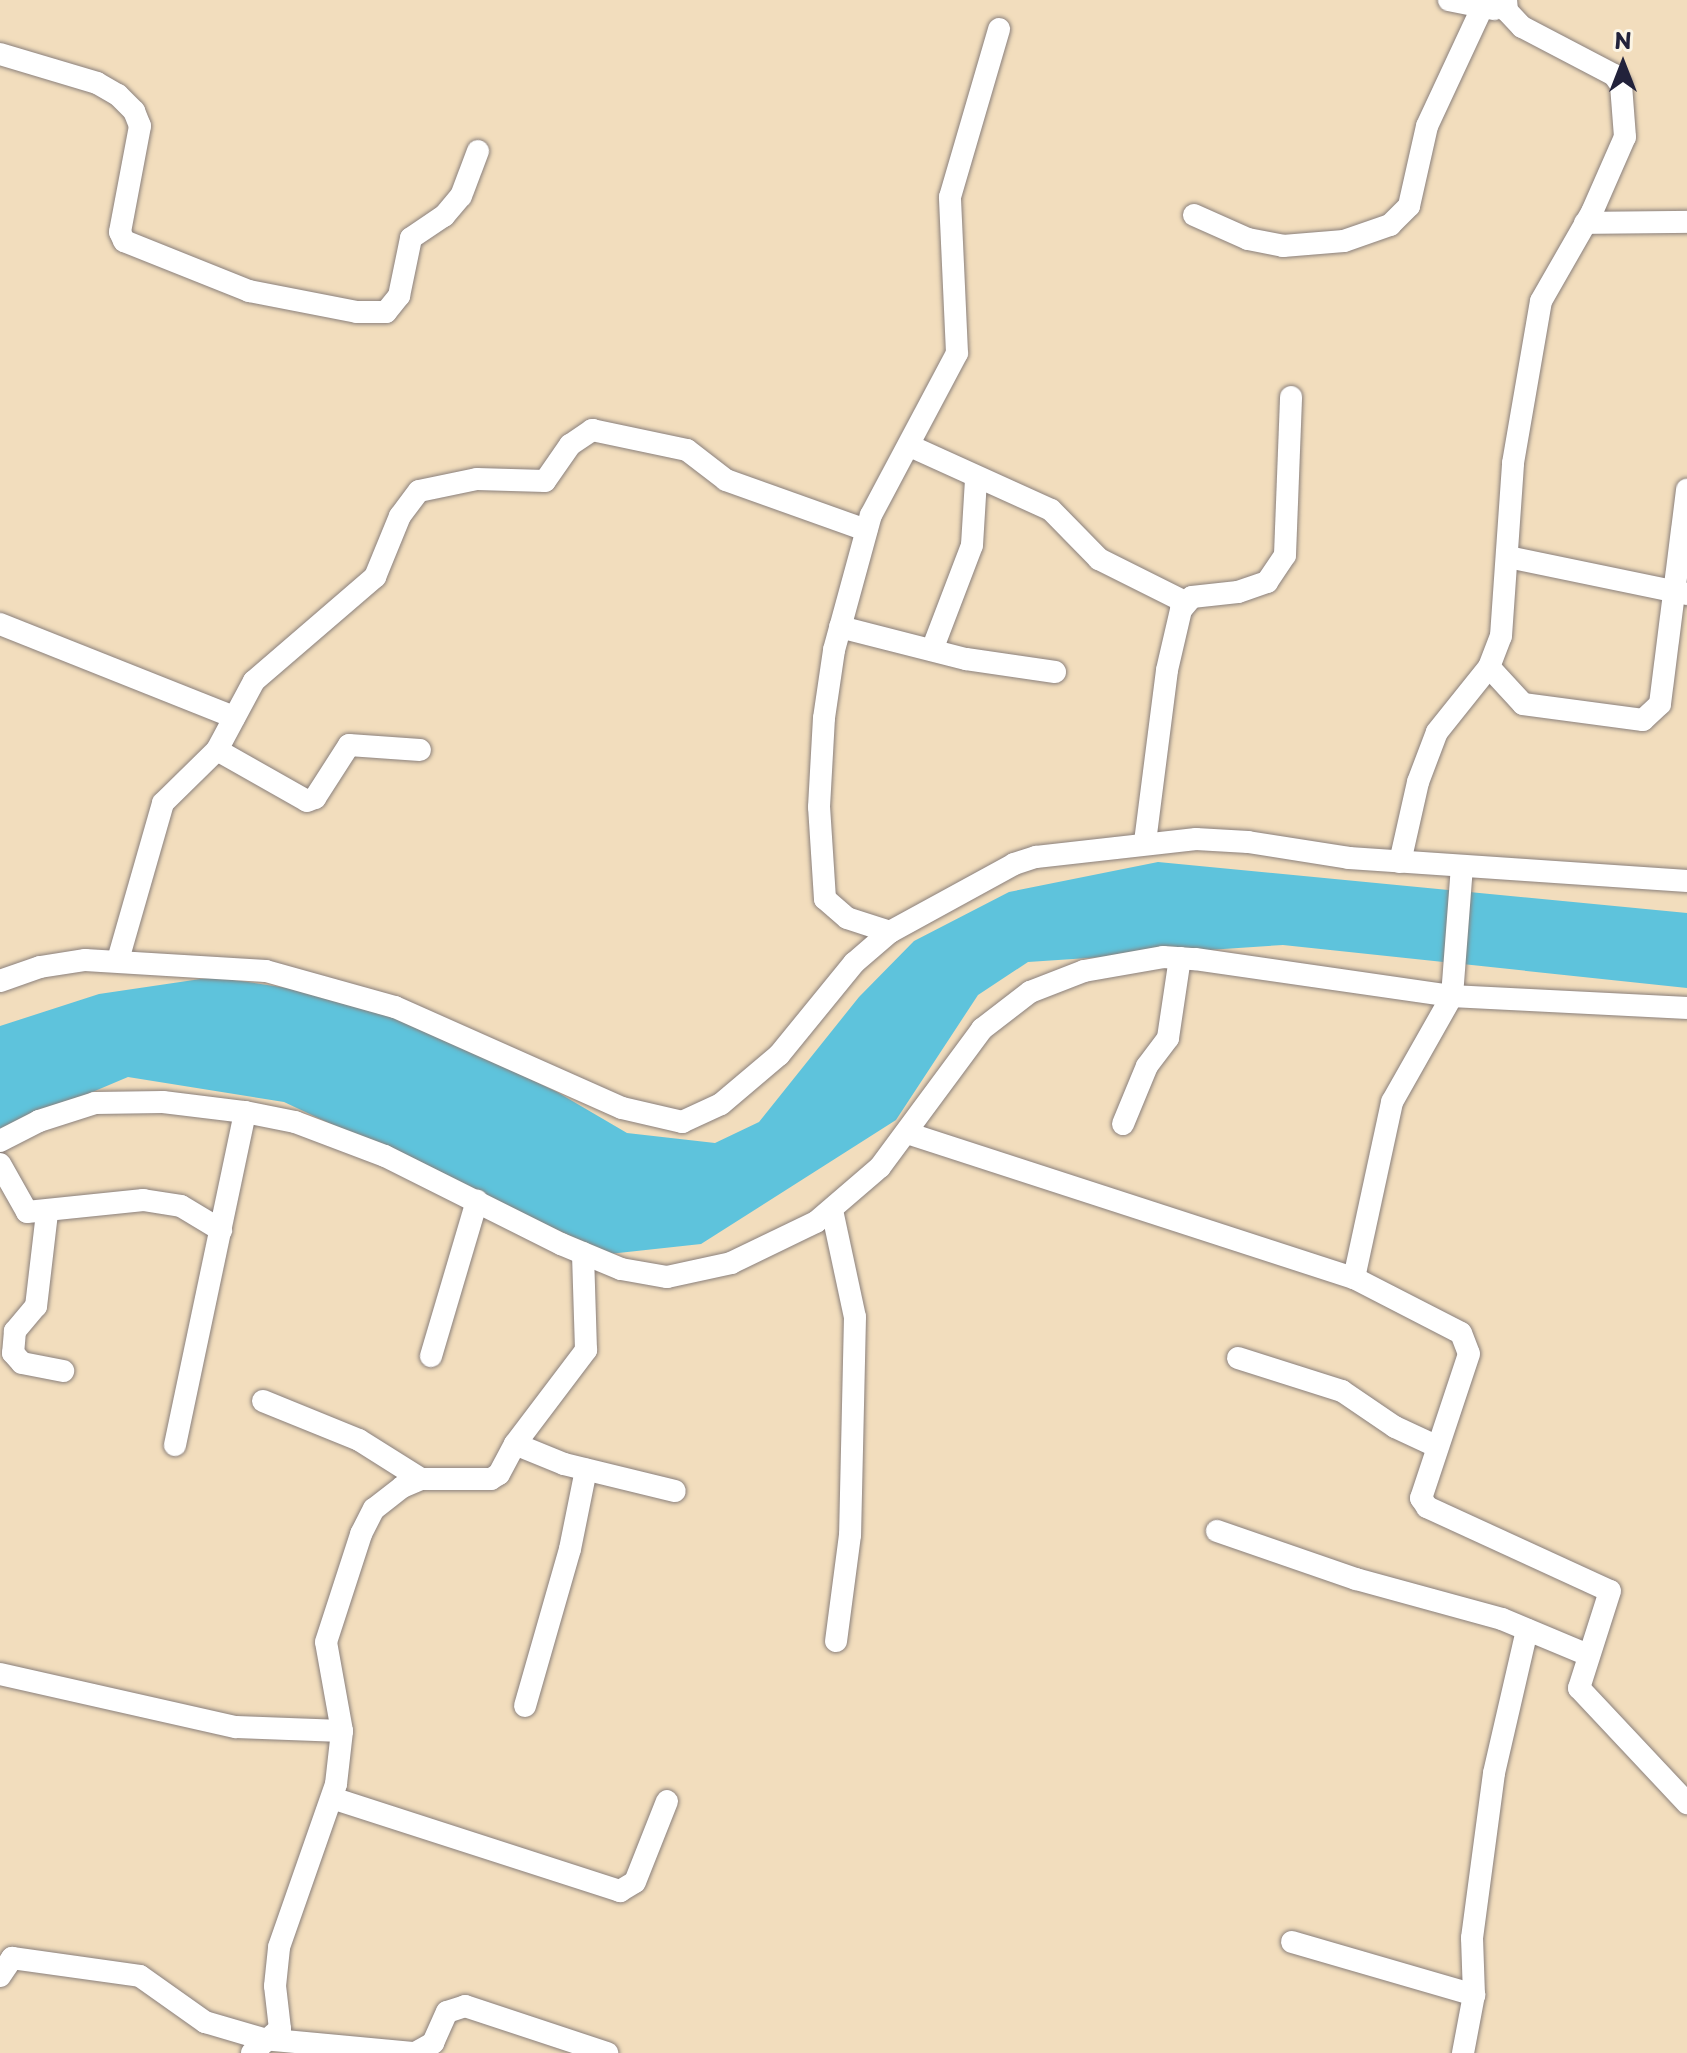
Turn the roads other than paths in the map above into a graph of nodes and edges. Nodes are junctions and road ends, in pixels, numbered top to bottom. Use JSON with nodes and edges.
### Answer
{"nodes":[{"id":1,"x":1449,"y":0,"type":"edge"},
{"id":2,"x":1506,"y":6,"type":"edge"},
{"id":3,"x":1482,"y":8,"type":"junction"},
{"id":4,"x":999,"y":29,"type":"dead end"},
{"id":5,"x":0,"y":54,"type":"edge"},
{"id":6,"x":478,"y":151,"type":"dead end"},
{"id":7,"x":1194,"y":215,"type":"dead end"},
{"id":8,"x":1687,"y":222,"type":"edge"},
{"id":9,"x":1585,"y":223,"type":"junction"},
{"id":10,"x":1291,"y":397,"type":"dead end"},
{"id":11,"x":910,"y":446,"type":"junction"},
{"id":12,"x":976,"y":479,"type":"junction"},
{"id":13,"x":1687,"y":490,"type":"edge"},
{"id":14,"x":866,"y":530,"type":"junction"},
{"id":15,"x":1508,"y":557,"type":"junction"},
{"id":16,"x":1680,"y":593,"type":"edge"},
{"id":17,"x":1185,"y":602,"type":"junction"},
{"id":18,"x":0,"y":624,"type":"edge"},
{"id":19,"x":840,"y":627,"type":"junction"},
{"id":20,"x":932,"y":650,"type":"junction"},
{"id":21,"x":1489,"y":667,"type":"junction"},
{"id":22,"x":1055,"y":672,"type":"dead end"},
{"id":23,"x":234,"y":717,"type":"junction"},
{"id":24,"x":217,"y":750,"type":"junction"},
{"id":25,"x":420,"y":750,"type":"dead end"},
{"id":26,"x":1145,"y":842,"type":"junction"},
{"id":27,"x":1400,"y":862,"type":"junction"},
{"id":28,"x":1461,"y":873,"type":"junction"},
{"id":29,"x":1687,"y":881,"type":"edge"},
{"id":30,"x":890,"y":932,"type":"junction"},
{"id":31,"x":1180,"y":958,"type":"junction"},
{"id":32,"x":118,"y":960,"type":"junction"},
{"id":33,"x":0,"y":981,"type":"edge"},
{"id":34,"x":1453,"y":992,"type":"junction"},
{"id":35,"x":1687,"y":1008,"type":"edge"},
{"id":36,"x":245,"y":1112,"type":"junction"},
{"id":37,"x":1123,"y":1124,"type":"dead end"},
{"id":38,"x":907,"y":1133,"type":"junction"},
{"id":39,"x":0,"y":1141,"type":"edge"},
{"id":40,"x":0,"y":1164,"type":"edge"},
{"id":41,"x":477,"y":1201,"type":"junction"},
{"id":42,"x":832,"y":1210,"type":"junction"},
{"id":43,"x":47,"y":1213,"type":"junction"},
{"id":44,"x":221,"y":1230,"type":"junction"},
{"id":45,"x":583,"y":1253,"type":"junction"},
{"id":46,"x":1354,"y":1278,"type":"junction"},
{"id":47,"x":431,"y":1356,"type":"dead end"},
{"id":48,"x":1238,"y":1358,"type":"dead end"},
{"id":49,"x":63,"y":1371,"type":"dead end"},
{"id":50,"x":263,"y":1401,"type":"dead end"},
{"id":51,"x":515,"y":1444,"type":"junction"},
{"id":52,"x":175,"y":1445,"type":"dead end"},
{"id":53,"x":1436,"y":1446,"type":"junction"},
{"id":54,"x":586,"y":1470,"type":"junction"},
{"id":55,"x":421,"y":1479,"type":"junction"},
{"id":56,"x":675,"y":1491,"type":"dead end"},
{"id":57,"x":1217,"y":1531,"type":"dead end"},
{"id":58,"x":1527,"y":1630,"type":"junction"},
{"id":59,"x":836,"y":1641,"type":"dead end"},
{"id":60,"x":1588,"y":1655,"type":"junction"},
{"id":61,"x":0,"y":1674,"type":"edge"},
{"id":62,"x":525,"y":1706,"type":"dead end"},
{"id":63,"x":342,"y":1731,"type":"junction"},
{"id":64,"x":332,"y":1798,"type":"junction"},
{"id":65,"x":667,"y":1801,"type":"dead end"},
{"id":66,"x":1687,"y":1803,"type":"edge"},
{"id":67,"x":1292,"y":1942,"type":"dead end"},
{"id":68,"x":0,"y":1976,"type":"edge"},
{"id":69,"x":1474,"y":1995,"type":"junction"},
{"id":70,"x":257,"y":2046,"type":"edge"},
{"id":71,"x":572,"y":2048,"type":"edge"},
{"id":72,"x":360,"y":2050,"type":"edge"},
{"id":73,"x":607,"y":2053,"type":"edge"},
{"id":74,"x":1463,"y":2053,"type":"edge"}],
"edges":[{"from":1,"to":3,"type":"street"},
{"from":2,"to":3,"type":"street"},
{"from":2,"to":9,"type":"street"},
{"from":3,"to":7,"type":"street"},
{"from":4,"to":11,"type":"street"},
{"from":5,"to":6,"type":"street"},
{"from":8,"to":9,"type":"street"},
{"from":9,"to":15,"type":"street"},
{"from":10,"to":17,"type":"street"},
{"from":11,"to":12,"type":"street"},
{"from":11,"to":14,"type":"street"},
{"from":12,"to":17,"type":"street"},
{"from":12,"to":20,"type":"street"},
{"from":13,"to":16,"type":"street"},
{"from":14,"to":19,"type":"street"},
{"from":14,"to":23,"type":"street"},
{"from":15,"to":16,"type":"street"},
{"from":15,"to":21,"type":"street"},
{"from":16,"to":21,"type":"street"},
{"from":17,"to":26,"type":"street"},
{"from":18,"to":23,"type":"street"},
{"from":19,"to":20,"type":"street"},
{"from":19,"to":30,"type":"street"},
{"from":20,"to":22,"type":"street"},
{"from":21,"to":27,"type":"street"},
{"from":23,"to":24,"type":"street"},
{"from":24,"to":25,"type":"street"},
{"from":24,"to":32,"type":"street"},
{"from":26,"to":27,"type":"street"},
{"from":26,"to":30,"type":"street"},
{"from":27,"to":28,"type":"street"},
{"from":28,"to":29,"type":"street"},
{"from":28,"to":34,"type":"street"},
{"from":30,"to":32,"type":"street"},
{"from":31,"to":34,"type":"street"},
{"from":31,"to":37,"type":"street"},
{"from":31,"to":38,"type":"street"},
{"from":32,"to":33,"type":"street"},
{"from":34,"to":35,"type":"street"},
{"from":34,"to":46,"type":"street"},
{"from":36,"to":39,"type":"street"},
{"from":36,"to":41,"type":"street"},
{"from":36,"to":44,"type":"street"},
{"from":38,"to":42,"type":"street"},
{"from":38,"to":46,"type":"street"},
{"from":40,"to":43,"type":"street"},
{"from":41,"to":45,"type":"street"},
{"from":41,"to":47,"type":"street"},
{"from":42,"to":45,"type":"street"},
{"from":42,"to":59,"type":"street"},
{"from":43,"to":44,"type":"street"},
{"from":43,"to":49,"type":"street"},
{"from":44,"to":52,"type":"street"},
{"from":45,"to":51,"type":"street"},
{"from":46,"to":53,"type":"street"},
{"from":48,"to":53,"type":"street"},
{"from":50,"to":55,"type":"street"},
{"from":51,"to":54,"type":"street"},
{"from":51,"to":55,"type":"street"},
{"from":53,"to":60,"type":"street"},
{"from":54,"to":56,"type":"street"},
{"from":54,"to":62,"type":"street"},
{"from":55,"to":63,"type":"street"},
{"from":57,"to":58,"type":"street"},
{"from":58,"to":60,"type":"street"},
{"from":58,"to":69,"type":"street"},
{"from":60,"to":66,"type":"street"},
{"from":61,"to":63,"type":"street"},
{"from":63,"to":64,"type":"street"},
{"from":64,"to":65,"type":"street"},
{"from":64,"to":70,"type":"street"},
{"from":67,"to":69,"type":"street"},
{"from":68,"to":70,"type":"street"},
{"from":69,"to":74,"type":"street"},
{"from":70,"to":72,"type":"street"},
{"from":71,"to":72,"type":"street"},
{"from":71,"to":73,"type":"street"}]}
